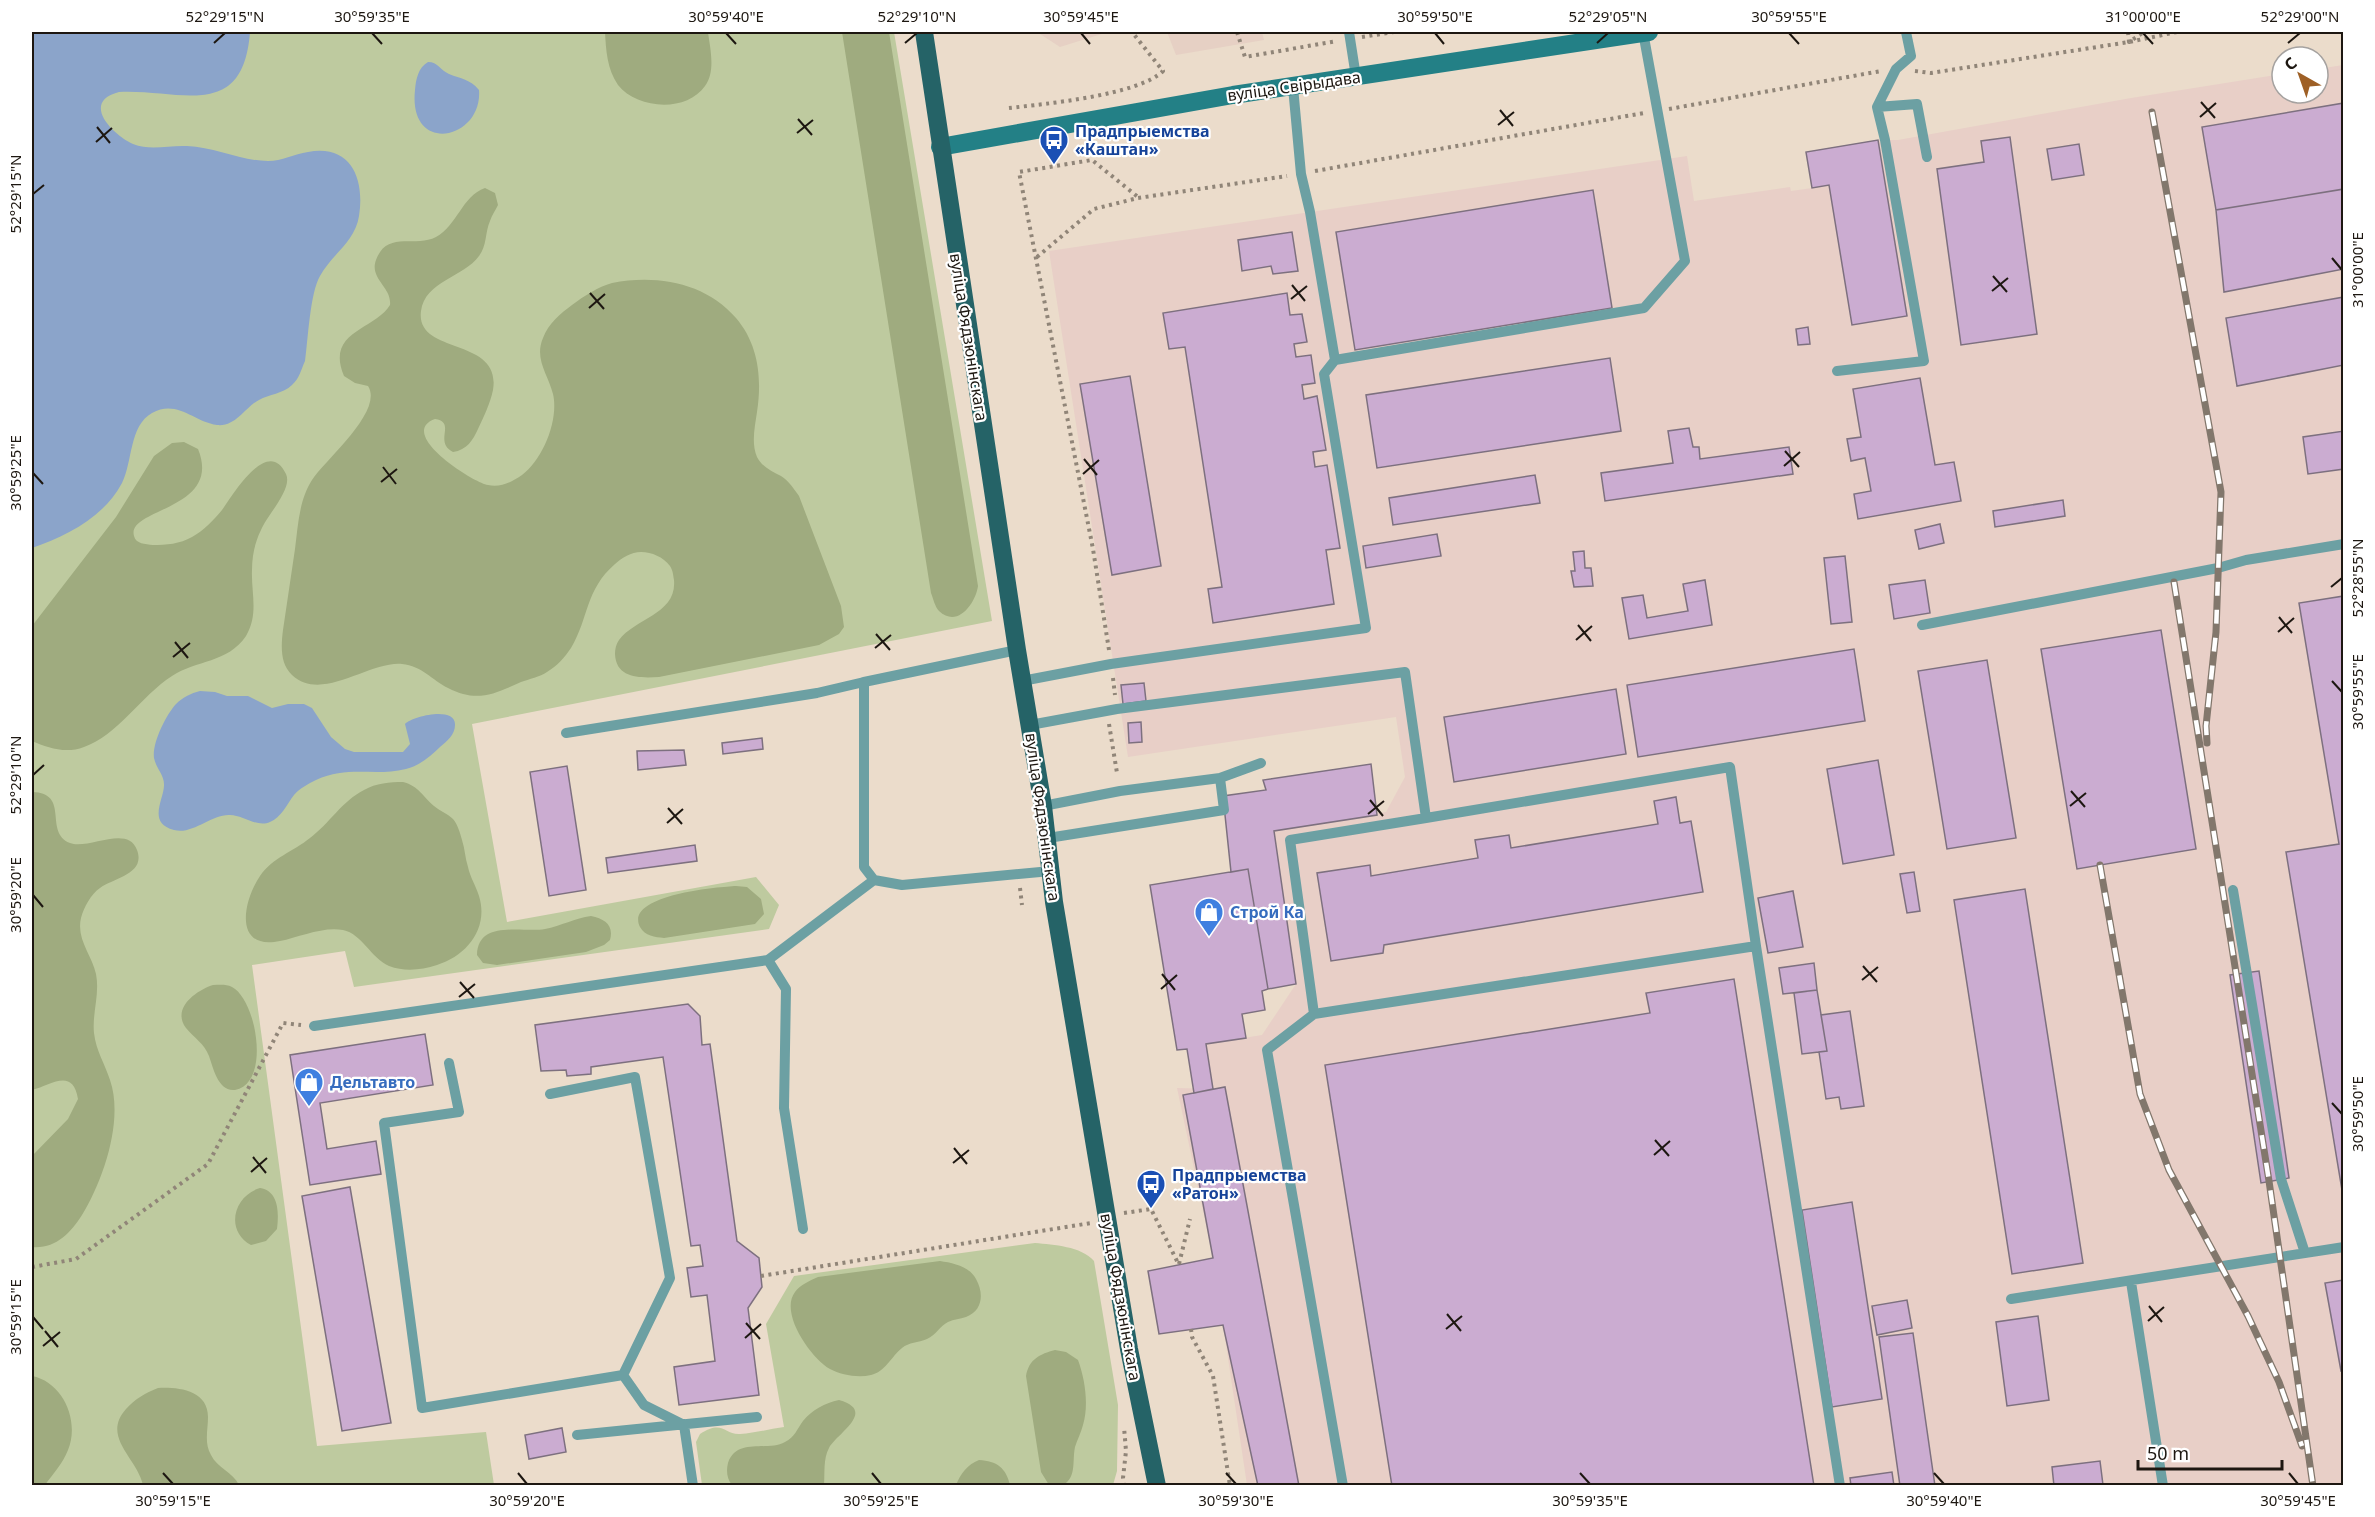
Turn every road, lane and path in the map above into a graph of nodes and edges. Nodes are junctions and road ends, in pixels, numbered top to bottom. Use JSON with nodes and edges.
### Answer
{"nodes":[{"id":1,"x":924,"y":32,"type":"edge"},
{"id":2,"x":1132,"y":32,"type":"edge"},
{"id":3,"x":1237,"y":32,"type":"edge"},
{"id":4,"x":1394,"y":32,"type":"edge"},
{"id":5,"x":1646,"y":32,"type":"edge"},
{"id":6,"x":1906,"y":32,"type":"edge"},
{"id":7,"x":2128,"y":32,"type":"edge"},
{"id":8,"x":2145,"y":32,"type":"edge"},
{"id":9,"x":2177,"y":32,"type":"edge"},
{"id":10,"x":1350,"y":35,"type":"edge"},
{"id":11,"x":1563,"y":38,"type":"edge"},
{"id":12,"x":2129,"y":42,"type":"junction"},
{"id":13,"x":1896,"y":69,"type":"junction"},
{"id":14,"x":1356,"y":77,"type":"junction"},
{"id":15,"x":1293,"y":87,"type":"junction"},
{"id":16,"x":1878,"y":107,"type":"junction"},
{"id":17,"x":1009,"y":108,"type":"dead end"},
{"id":18,"x":1656,"y":111,"type":"junction"},
{"id":19,"x":940,"y":147,"type":"junction"},
{"id":20,"x":1927,"y":158,"type":"dead end"},
{"id":21,"x":1300,"y":174,"type":"junction"},
{"id":22,"x":1138,"y":198,"type":"junction"},
{"id":23,"x":1037,"y":257,"type":"junction"},
{"id":24,"x":1335,"y":360,"type":"junction"},
{"id":25,"x":1837,"y":371,"type":"dead end"},
{"id":26,"x":2343,"y":544,"type":"edge"},
{"id":27,"x":1922,"y":626,"type":"dead end"},
{"id":28,"x":1017,"y":650,"type":"junction"},
{"id":29,"x":1111,"y":664,"type":"junction"},
{"id":30,"x":1022,"y":681,"type":"junction"},
{"id":31,"x":864,"y":682,"type":"junction"},
{"id":32,"x":1117,"y":709,"type":"junction"},
{"id":33,"x":1030,"y":725,"type":"junction"},
{"id":34,"x":566,"y":733,"type":"dead end"},
{"id":35,"x":1262,"y":763,"type":"dead end"},
{"id":36,"x":1118,"y":773,"type":"dead end"},
{"id":37,"x":1220,"y":778,"type":"junction"},
{"id":38,"x":1043,"y":806,"type":"junction"},
{"id":39,"x":1426,"y":818,"type":"junction"},
{"id":40,"x":1048,"y":838,"type":"junction"},
{"id":41,"x":1051,"y":871,"type":"junction"},
{"id":42,"x":874,"y":880,"type":"junction"},
{"id":43,"x":2233,"y":890,"type":"dead end"},
{"id":44,"x":1756,"y":946,"type":"junction"},
{"id":45,"x":768,"y":960,"type":"junction"},
{"id":46,"x":1314,"y":1014,"type":"junction"},
{"id":47,"x":314,"y":1026,"type":"joint"},
{"id":48,"x":449,"y":1063,"type":"dead end"},
{"id":49,"x":550,"y":1094,"type":"dead end"},
{"id":50,"x":1100,"y":1219,"type":"junction"},
{"id":51,"x":1190,"y":1219,"type":"dead end"},
{"id":52,"x":803,"y":1229,"type":"dead end"},
{"id":53,"x":2343,"y":1247,"type":"edge"},
{"id":54,"x":2305,"y":1253,"type":"junction"},
{"id":55,"x":32,"y":1267,"type":"edge"},
{"id":56,"x":761,"y":1276,"type":"dead end"},
{"id":57,"x":2130,"y":1282,"type":"junction"},
{"id":58,"x":2011,"y":1299,"type":"dead end"},
{"id":59,"x":1191,"y":1329,"type":"dead end"},
{"id":60,"x":623,"y":1375,"type":"junction"},
{"id":61,"x":757,"y":1416,"type":"dead end"},
{"id":62,"x":684,"y":1425,"type":"junction"},
{"id":63,"x":577,"y":1435,"type":"dead end"},
{"id":64,"x":1123,"y":1478,"type":"dead end"},
{"id":65,"x":693,"y":1485,"type":"edge"},
{"id":66,"x":1124,"y":1485,"type":"edge"},
{"id":67,"x":1157,"y":1485,"type":"edge"},
{"id":68,"x":1230,"y":1485,"type":"edge"},
{"id":69,"x":1343,"y":1485,"type":"edge"},
{"id":70,"x":1840,"y":1485,"type":"edge"},
{"id":71,"x":2163,"y":1485,"type":"edge"}],
"edges":[{"from":1,"to":19,"type":"main road","name":"вуліца Фядзюнінскага"},
{"from":2,"to":17,"type":"path"},
{"from":3,"to":10,"type":"path"},
{"from":4,"to":10,"type":"path"},
{"from":5,"to":11,"type":"main road","name":"вуліца Свірыдава"},
{"from":5,"to":18,"type":"lane"},
{"from":6,"to":13,"type":"lane"},
{"from":7,"to":12,"type":"path"},
{"from":8,"to":12,"type":"path"},
{"from":9,"to":12,"type":"path"},
{"from":10,"to":14,"type":"lane"},
{"from":11,"to":14,"type":"main road","name":"вуліца Свірыдава"},
{"from":12,"to":13,"type":"path"},
{"from":13,"to":16,"type":"lane"},
{"from":13,"to":18,"type":"path"},
{"from":14,"to":15,"type":"main road","name":"вуліца Свірыдава"},
{"from":15,"to":19,"type":"main road","name":"вуліца Свірыдава"},
{"from":15,"to":21,"type":"lane"},
{"from":16,"to":20,"type":"lane"},
{"from":16,"to":25,"type":"lane"},
{"from":18,"to":21,"type":"path"},
{"from":18,"to":24,"type":"lane"},
{"from":19,"to":28,"type":"main road","name":"вуліца Фядзюнінскага"},
{"from":21,"to":22,"type":"path"},
{"from":21,"to":24,"type":"lane"},
{"from":22,"to":23,"type":"path"},
{"from":22,"to":23,"type":"path"},
{"from":23,"to":29,"type":"path"},
{"from":24,"to":29,"type":"lane"},
{"from":26,"to":27,"type":"lane"},
{"from":28,"to":30,"type":"main road","name":"вуліца Фядзюнінскага"},
{"from":28,"to":31,"type":"lane"},
{"from":29,"to":30,"type":"lane"},
{"from":29,"to":32,"type":"path"},
{"from":30,"to":33,"type":"main road","name":"вуліца Фядзюнінскага"},
{"from":31,"to":34,"type":"lane"},
{"from":31,"to":42,"type":"lane"},
{"from":32,"to":33,"type":"lane"},
{"from":32,"to":36,"type":"path"},
{"from":32,"to":39,"type":"lane"},
{"from":33,"to":38,"type":"main road","name":"вуліца Фядзюнінскага"},
{"from":35,"to":37,"type":"lane"},
{"from":37,"to":38,"type":"lane"},
{"from":37,"to":40,"type":"lane"},
{"from":38,"to":40,"type":"main road","name":"вуліца Фядзюнінскага"},
{"from":39,"to":44,"type":"lane"},
{"from":39,"to":46,"type":"lane"},
{"from":40,"to":41,"type":"main road","name":"вуліца Фядзюнінскага"},
{"from":41,"to":42,"type":"lane"},
{"from":41,"to":50,"type":"main road","name":"вуліца Фядзюнінскага"},
{"from":42,"to":45,"type":"lane"},
{"from":43,"to":54,"type":"lane"},
{"from":44,"to":46,"type":"lane"},
{"from":44,"to":70,"type":"lane"},
{"from":45,"to":47,"type":"lane"},
{"from":45,"to":52,"type":"lane"},
{"from":46,"to":69,"type":"lane"},
{"from":47,"to":55,"type":"path"},
{"from":48,"to":60,"type":"lane"},
{"from":49,"to":60,"type":"lane"},
{"from":50,"to":51,"type":"path"},
{"from":50,"to":56,"type":"path"},
{"from":50,"to":67,"type":"main road","name":"вуліца Фядзюнінскага"},
{"from":53,"to":54,"type":"lane"},
{"from":54,"to":57,"type":"lane"},
{"from":57,"to":58,"type":"lane"},
{"from":57,"to":71,"type":"lane"},
{"from":59,"to":68,"type":"path"},
{"from":60,"to":62,"type":"lane"},
{"from":61,"to":62,"type":"lane"},
{"from":62,"to":63,"type":"lane"},
{"from":62,"to":65,"type":"lane"},
{"from":64,"to":66,"type":"path"}]}
